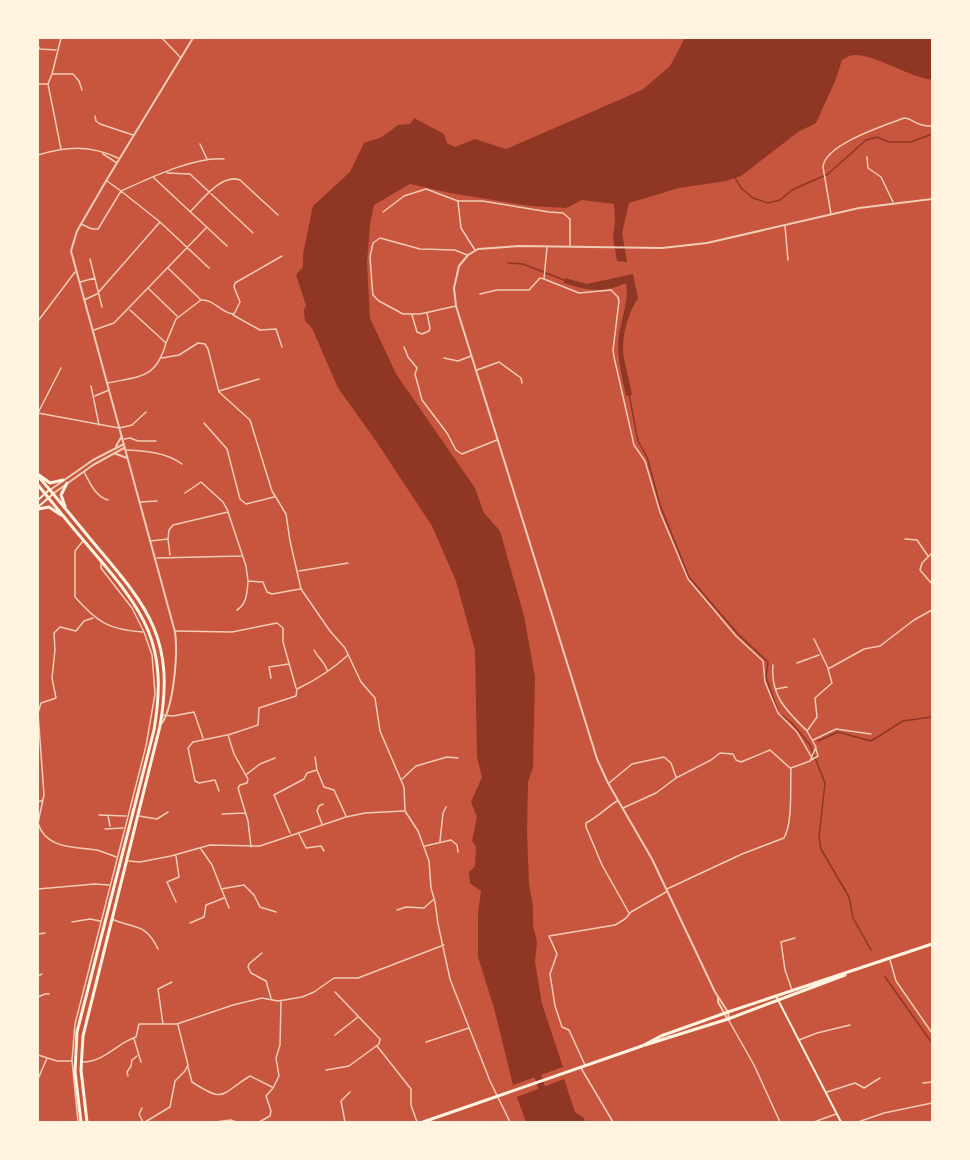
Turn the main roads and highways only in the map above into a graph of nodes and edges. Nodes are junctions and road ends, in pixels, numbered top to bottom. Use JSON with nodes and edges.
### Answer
{"nodes":[{"id":1,"x":38,"y":475,"type":"edge"},
{"id":2,"x":63,"y":480,"type":"road end"},
{"id":3,"x":67,"y":483,"type":"road end"},
{"id":4,"x":38,"y":485,"type":"edge"},
{"id":5,"x":50,"y":490,"type":"junction"},
{"id":6,"x":45,"y":494,"type":"junction"},
{"id":7,"x":53,"y":494,"type":"junction"},
{"id":8,"x":48,"y":498,"type":"junction"},
{"id":9,"x":38,"y":500,"type":"edge"},
{"id":10,"x":38,"y":508,"type":"edge"},
{"id":11,"x":68,"y":513,"type":"junction"},
{"id":12,"x":64,"y":518,"type":"junction"},
{"id":13,"x":933,"y":944,"type":"edge"},
{"id":14,"x":851,"y":973,"type":"junction"},
{"id":15,"x":776,"y":996,"type":"junction"},
{"id":16,"x":779,"y":1002,"type":"junction"},
{"id":17,"x":644,"y":1045,"type":"junction"},
{"id":18,"x":436,"y":1120,"type":"edge"},
{"id":19,"x":80,"y":1122,"type":"edge"},
{"id":20,"x":87,"y":1122,"type":"edge"},
{"id":21,"x":423,"y":1122,"type":"edge"},
{"id":22,"x":841,"y":1122,"type":"edge"}],
"edges":[{"from":1,"to":2,"type":"highway"},
{"from":1,"to":5,"type":"highway"},
{"from":3,"to":11,"type":"highway"},
{"from":4,"to":6,"type":"highway"},
{"from":5,"to":6,"type":"main road"},
{"from":5,"to":7,"type":"highway"},
{"from":6,"to":8,"type":"highway"},
{"from":6,"to":9,"type":"main road"},
{"from":7,"to":8,"type":"main road"},
{"from":7,"to":11,"type":"highway"},
{"from":8,"to":10,"type":"main road"},
{"from":8,"to":12,"type":"highway"},
{"from":10,"to":12,"type":"highway"},
{"from":11,"to":20,"type":"highway"},
{"from":12,"to":19,"type":"highway"},
{"from":13,"to":14,"type":"highway"},
{"from":14,"to":15,"type":"highway"},
{"from":14,"to":16,"type":"highway"},
{"from":15,"to":16,"type":"main road"},
{"from":15,"to":17,"type":"highway"},
{"from":16,"to":17,"type":"highway"},
{"from":16,"to":22,"type":"main road"},
{"from":17,"to":18,"type":"highway"},
{"from":18,"to":21,"type":"highway"}]}
